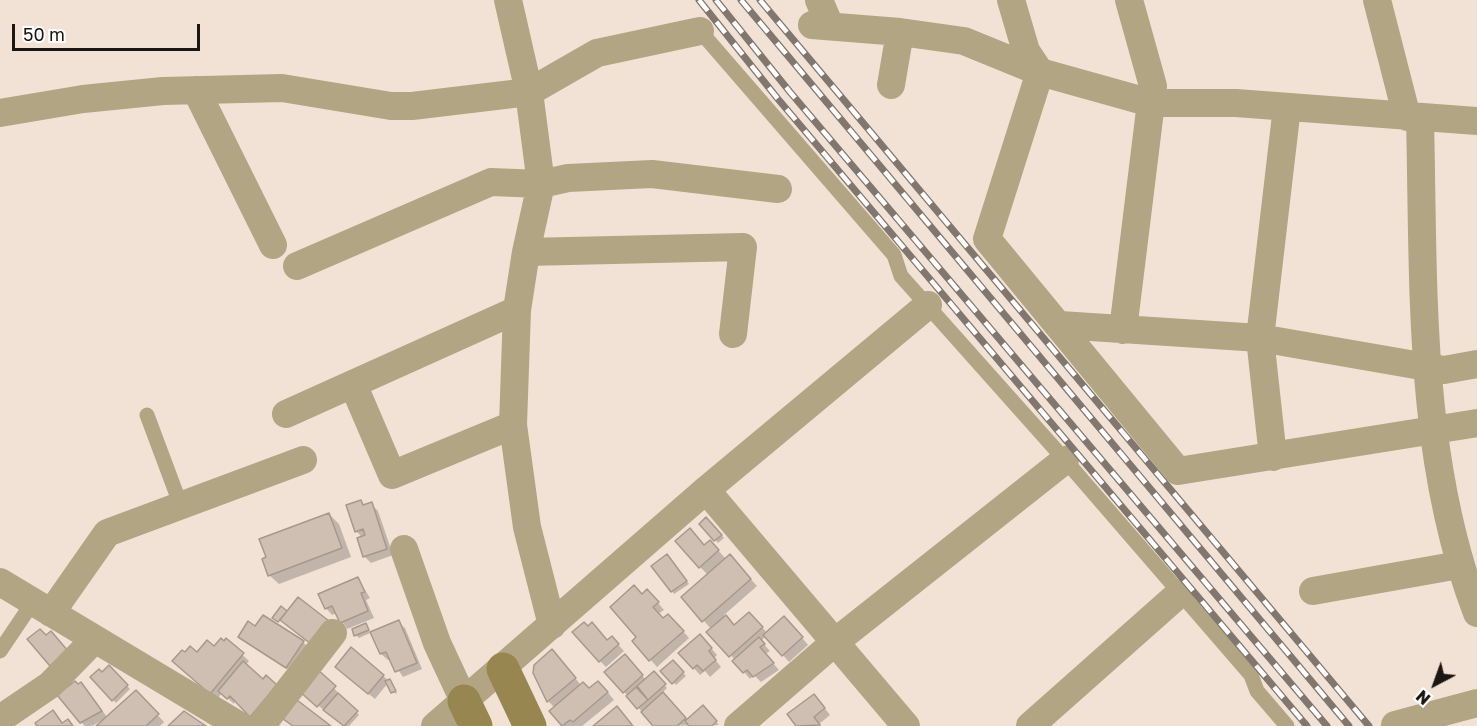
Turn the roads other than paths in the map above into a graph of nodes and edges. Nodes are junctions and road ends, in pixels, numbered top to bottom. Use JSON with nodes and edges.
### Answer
{"nodes":[{"id":1,"x":508,"y":0,"type":"edge"},
{"id":2,"x":1011,"y":0,"type":"edge"},
{"id":3,"x":1130,"y":0,"type":"edge"},
{"id":4,"x":1377,"y":0,"type":"edge"},
{"id":5,"x":820,"y":17,"type":"edge"},
{"id":6,"x":700,"y":32,"type":"joint"},
{"id":7,"x":900,"y":32,"type":"junction"},
{"id":8,"x":1040,"y":72,"type":"junction"},
{"id":9,"x":891,"y":85,"type":"dead end"},
{"id":10,"x":196,"y":90,"type":"junction"},
{"id":11,"x":529,"y":92,"type":"junction"},
{"id":12,"x":1151,"y":103,"type":"junction"},
{"id":13,"x":1287,"y":107,"type":"junction"},
{"id":14,"x":0,"y":113,"type":"edge"},
{"id":15,"x":1413,"y":118,"type":"junction"},
{"id":16,"x":1477,"y":121,"type":"edge"},
{"id":17,"x":541,"y":184,"type":"junction"},
{"id":18,"x":778,"y":189,"type":"dead end"},
{"id":19,"x":273,"y":245,"type":"dead end"},
{"id":20,"x":526,"y":252,"type":"junction"},
{"id":21,"x":297,"y":266,"type":"dead end"},
{"id":22,"x":928,"y":305,"type":"junction"},
{"id":23,"x":518,"y":310,"type":"junction"},
{"id":24,"x":1060,"y":325,"type":"junction"},
{"id":25,"x":1123,"y":330,"type":"junction"},
{"id":26,"x":733,"y":334,"type":"dead end"},
{"id":27,"x":1260,"y":338,"type":"junction"},
{"id":28,"x":1477,"y":364,"type":"edge"},
{"id":29,"x":1427,"y":368,"type":"junction"},
{"id":30,"x":353,"y":384,"type":"junction"},
{"id":31,"x":286,"y":414,"type":"dead end"},
{"id":32,"x":147,"y":415,"type":"dead end"},
{"id":33,"x":1477,"y":423,"type":"edge"},
{"id":34,"x":513,"y":425,"type":"junction"},
{"id":35,"x":1433,"y":431,"type":"junction"},
{"id":36,"x":1273,"y":457,"type":"junction"},
{"id":37,"x":303,"y":460,"type":"dead end"},
{"id":38,"x":1065,"y":460,"type":"junction"},
{"id":39,"x":706,"y":490,"type":"junction"},
{"id":40,"x":181,"y":506,"type":"junction"},
{"id":41,"x":404,"y":549,"type":"dead end"},
{"id":42,"x":1459,"y":565,"type":"junction"},
{"id":43,"x":0,"y":582,"type":"edge"},
{"id":44,"x":1313,"y":591,"type":"dead end"},
{"id":45,"x":1180,"y":593,"type":"junction"},
{"id":46,"x":42,"y":607,"type":"junction"},
{"id":47,"x":1477,"y":613,"type":"edge"},
{"id":48,"x":552,"y":625,"type":"junction"},
{"id":49,"x":333,"y":633,"type":"dead end"},
{"id":50,"x":95,"y":639,"type":"junction"},
{"id":51,"x":835,"y":642,"type":"junction"},
{"id":52,"x":0,"y":651,"type":"edge"},
{"id":53,"x":503,"y":669,"type":"junction"},
{"id":54,"x":1477,"y":703,"type":"edge"},
{"id":55,"x":470,"y":714,"type":"edge"},
{"id":56,"x":0,"y":719,"type":"edge"},
{"id":57,"x":1395,"y":725,"type":"edge"},
{"id":58,"x":240,"y":726,"type":"edge"},
{"id":59,"x":261,"y":726,"type":"edge"},
{"id":60,"x":435,"y":726,"type":"edge"},
{"id":61,"x":530,"y":726,"type":"edge"},
{"id":62,"x":738,"y":726,"type":"edge"},
{"id":63,"x":906,"y":726,"type":"edge"},
{"id":64,"x":1030,"y":726,"type":"edge"},
{"id":65,"x":1287,"y":726,"type":"edge"}],
"edges":[{"from":1,"to":11,"type":"street"},
{"from":2,"to":8,"type":"street"},
{"from":3,"to":12,"type":"street"},
{"from":4,"to":15,"type":"street"},
{"from":5,"to":7,"type":"street"},
{"from":6,"to":11,"type":"street"},
{"from":6,"to":22,"type":"lane"},
{"from":7,"to":8,"type":"street"},
{"from":7,"to":9,"type":"street"},
{"from":8,"to":12,"type":"street"},
{"from":8,"to":24,"type":"street"},
{"from":10,"to":11,"type":"street"},
{"from":10,"to":14,"type":"street"},
{"from":10,"to":19,"type":"street"},
{"from":11,"to":17,"type":"street"},
{"from":12,"to":13,"type":"street"},
{"from":12,"to":25,"type":"street"},
{"from":13,"to":15,"type":"street"},
{"from":13,"to":27,"type":"street"},
{"from":15,"to":16,"type":"street"},
{"from":15,"to":29,"type":"street"},
{"from":17,"to":18,"type":"street"},
{"from":17,"to":20,"type":"street"},
{"from":17,"to":21,"type":"street"},
{"from":20,"to":23,"type":"street"},
{"from":20,"to":26,"type":"street"},
{"from":22,"to":38,"type":"lane"},
{"from":22,"to":39,"type":"street"},
{"from":23,"to":30,"type":"street"},
{"from":23,"to":34,"type":"street"},
{"from":24,"to":25,"type":"street"},
{"from":24,"to":36,"type":"street"},
{"from":25,"to":27,"type":"street"},
{"from":27,"to":29,"type":"street"},
{"from":27,"to":36,"type":"street"},
{"from":28,"to":29,"type":"street"},
{"from":29,"to":35,"type":"street"},
{"from":30,"to":31,"type":"street"},
{"from":30,"to":34,"type":"street"},
{"from":32,"to":40,"type":"lane"},
{"from":33,"to":35,"type":"street"},
{"from":34,"to":48,"type":"street"},
{"from":35,"to":36,"type":"street"},
{"from":35,"to":42,"type":"street"},
{"from":37,"to":40,"type":"street"},
{"from":38,"to":45,"type":"lane"},
{"from":38,"to":51,"type":"street"},
{"from":39,"to":48,"type":"street"},
{"from":39,"to":51,"type":"street"},
{"from":40,"to":46,"type":"street"},
{"from":41,"to":55,"type":"street"},
{"from":42,"to":44,"type":"street"},
{"from":42,"to":47,"type":"street"},
{"from":43,"to":46,"type":"street"},
{"from":45,"to":64,"type":"street"},
{"from":45,"to":65,"type":"lane"},
{"from":46,"to":50,"type":"street"},
{"from":46,"to":52,"type":"lane"},
{"from":48,"to":53,"type":"street"},
{"from":49,"to":59,"type":"street"},
{"from":50,"to":56,"type":"street"},
{"from":50,"to":58,"type":"street"},
{"from":51,"to":62,"type":"street"},
{"from":51,"to":63,"type":"street"},
{"from":53,"to":55,"type":"street"},
{"from":53,"to":61,"type":"street"},
{"from":54,"to":57,"type":"street"},
{"from":55,"to":60,"type":"street"}]}
